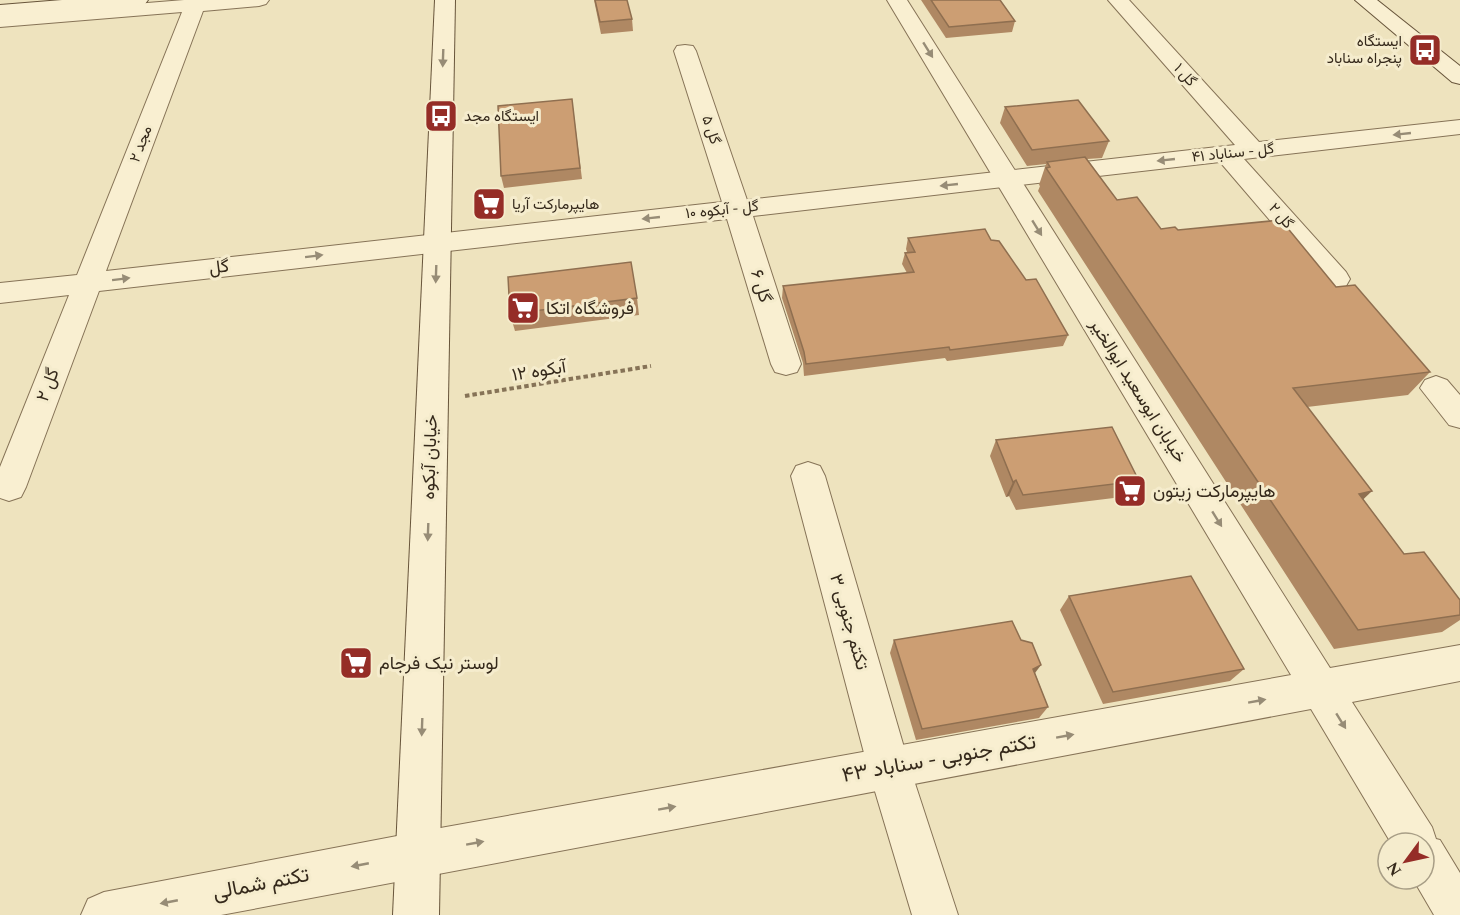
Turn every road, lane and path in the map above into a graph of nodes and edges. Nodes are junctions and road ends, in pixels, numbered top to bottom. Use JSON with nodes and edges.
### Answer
{"nodes":[{"id":1,"x":138,"y":0,"type":"edge"},
{"id":2,"x":258,"y":0,"type":"edge"},
{"id":3,"x":445,"y":0,"type":"edge"},
{"id":4,"x":897,"y":0,"type":"edge"},
{"id":5,"x":1118,"y":0,"type":"edge"},
{"id":6,"x":1365,"y":0,"type":"edge"},
{"id":7,"x":195,"y":5,"type":"junction"},
{"id":8,"x":0,"y":10,"type":"edge"},
{"id":9,"x":0,"y":21,"type":"edge"},
{"id":10,"x":685,"y":51,"type":"dead end"},
{"id":11,"x":1460,"y":77,"type":"edge"},
{"id":12,"x":1460,"y":127,"type":"edge"},
{"id":13,"x":1253,"y":151,"type":"junction"},
{"id":14,"x":1226,"y":154,"type":"junction"},
{"id":15,"x":1007,"y":178,"type":"junction"},
{"id":16,"x":737,"y":208,"type":"junction"},
{"id":17,"x":437,"y":242,"type":"junction"},
{"id":18,"x":1336,"y":279,"type":"dead end"},
{"id":19,"x":87,"y":283,"type":"junction"},
{"id":20,"x":0,"y":293,"type":"edge"},
{"id":21,"x":786,"y":364,"type":"dead end"},
{"id":22,"x":651,"y":366,"type":"dead end"},
{"id":23,"x":1436,"y":388,"type":"dead end"},
{"id":24,"x":432,"y":401,"type":"junction"},
{"id":25,"x":1460,"y":416,"type":"edge"},
{"id":26,"x":808,"y":476,"type":"dead end"},
{"id":27,"x":9,"y":487,"type":"dead end"},
{"id":28,"x":1460,"y":663,"type":"edge"},
{"id":29,"x":1321,"y":689,"type":"junction"},
{"id":30,"x":889,"y":768,"type":"junction"},
{"id":31,"x":1409,"y":831,"type":"edge"},
{"id":32,"x":418,"y":854,"type":"junction"},
{"id":33,"x":1436,"y":876,"type":"edge"},
{"id":34,"x":104,"y":915,"type":"edge"},
{"id":35,"x":416,"y":915,"type":"edge"},
{"id":36,"x":935,"y":915,"type":"edge"},
{"id":37,"x":1460,"y":915,"type":"edge"}],
"edges":[{"from":1,"to":8,"type":"street"},
{"from":2,"to":7,"type":"street"},
{"from":3,"to":17,"type":"street","name":"خیابان آبکوه","one_way":true},
{"from":4,"to":15,"type":"street","name":"خیابان ابوسعید ابوالخیر","one_way":true},
{"from":5,"to":13,"type":"street","name":"گل ۱"},
{"from":6,"to":11,"type":"street"},
{"from":7,"to":9,"type":"street"},
{"from":7,"to":19,"type":"street","name":"مجد ۲"},
{"from":10,"to":16,"type":"street","name":"گل ۵"},
{"from":12,"to":13,"type":"street","name":"گل - سناباد ۴۱","one_way":true},
{"from":13,"to":14,"type":"street","name":"گل - سناباد ۴۱"},
{"from":14,"to":15,"type":"street","name":"گل - سناباد ۴۱","one_way":true},
{"from":14,"to":18,"type":"street","name":"گل ۲"},
{"from":15,"to":16,"type":"street","name":"گل - آبکوه ۱۰","one_way":true},
{"from":15,"to":29,"type":"street","name":"خیابان ابوسعید ابوالخیر","one_way":true},
{"from":16,"to":17,"type":"street","name":"گل - آبکوه ۱۰","one_way":true},
{"from":16,"to":21,"type":"street","name":"گل ۶"},
{"from":19,"to":17,"type":"street","name":"گل","one_way":true},
{"from":17,"to":24,"type":"street","name":"خیابان آبکوه","one_way":true},
{"from":19,"to":20,"type":"street","name":"گل"},
{"from":19,"to":27,"type":"street","name":"گل ۲"},
{"from":22,"to":24,"type":"path","name":"آبکوه ۱۲"},
{"from":23,"to":25,"type":"street"},
{"from":24,"to":32,"type":"street","name":"خیابان آبکوه","one_way":true},
{"from":26,"to":30,"type":"street","name":"تکتم جنوبی ۳"},
{"from":28,"to":29,"type":"street","name":"تکتم جنوبی - سناباد ۴۳"},
{"from":30,"to":29,"type":"street","name":"تکتم جنوبی - سناباد ۴۳","one_way":true},
{"from":29,"to":31,"type":"street","name":"خیابان ابوسعید ابوالخیر","one_way":true},
{"from":32,"to":30,"type":"street","name":"تکتم جنوبی - سناباد ۴۳","one_way":true},
{"from":30,"to":36,"type":"street","name":"تکتم جنوبی ۳"},
{"from":32,"to":34,"type":"street","name":"تکتم شمالی","one_way":true},
{"from":32,"to":35,"type":"street","name":"خیابان آبکوه"},
{"from":33,"to":37,"type":"street"}]}
